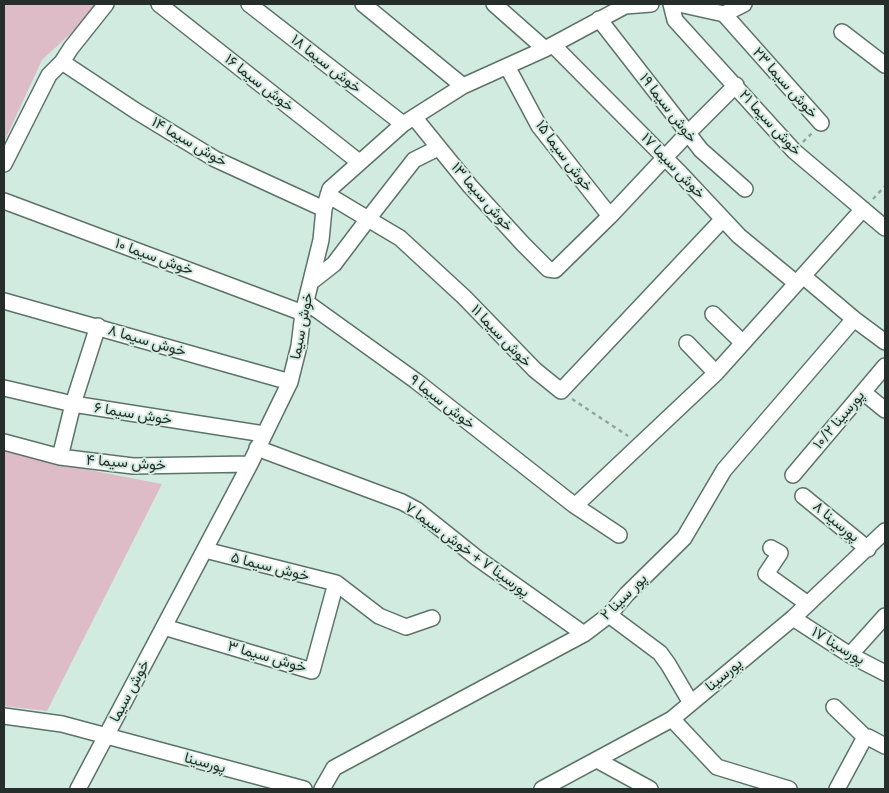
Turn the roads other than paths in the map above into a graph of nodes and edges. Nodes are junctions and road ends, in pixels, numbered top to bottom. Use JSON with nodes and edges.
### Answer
{"nodes":[{"id":1,"x":106,"y":4,"type":"edge"},
{"id":2,"x":159,"y":4,"type":"edge"},
{"id":3,"x":249,"y":4,"type":"edge"},
{"id":4,"x":363,"y":4,"type":"edge"},
{"id":5,"x":494,"y":4,"type":"edge"},
{"id":6,"x":651,"y":4,"type":"edge"},
{"id":7,"x":671,"y":4,"type":"edge"},
{"id":8,"x":679,"y":4,"type":"edge"},
{"id":9,"x":744,"y":4,"type":"edge"},
{"id":10,"x":624,"y":5,"type":"edge"},
{"id":11,"x":724,"y":14,"type":"junction"},
{"id":12,"x":599,"y":19,"type":"junction"},
{"id":13,"x":842,"y":32,"type":"dead end"},
{"id":14,"x":549,"y":47,"type":"junction"},
{"id":15,"x":62,"y":62,"type":"junction"},
{"id":16,"x":885,"y":65,"type":"edge"},
{"id":17,"x":508,"y":68,"type":"junction"},
{"id":18,"x":736,"y":85,"type":"junction"},
{"id":19,"x":463,"y":86,"type":"junction"},
{"id":20,"x":408,"y":121,"type":"junction"},
{"id":21,"x":821,"y":123,"type":"road end"},
{"id":22,"x":688,"y":133,"type":"junction"},
{"id":23,"x":438,"y":148,"type":"junction"},
{"id":24,"x":665,"y":158,"type":"junction"},
{"id":25,"x":359,"y":162,"type":"junction"},
{"id":26,"x":4,"y":164,"type":"edge"},
{"id":27,"x":745,"y":189,"type":"dead end"},
{"id":28,"x":4,"y":202,"type":"edge"},
{"id":29,"x":326,"y":202,"type":"junction"},
{"id":30,"x":863,"y":209,"type":"junction"},
{"id":31,"x":610,"y":216,"type":"junction"},
{"id":32,"x":368,"y":219,"type":"junction"},
{"id":33,"x":723,"y":219,"type":"junction"},
{"id":34,"x":885,"y":228,"type":"edge"},
{"id":35,"x":799,"y":280,"type":"junction"},
{"id":36,"x":311,"y":282,"type":"junction"},
{"id":37,"x":4,"y":301,"type":"edge"},
{"id":38,"x":305,"y":307,"type":"junction"},
{"id":39,"x":713,"y":314,"type":"dead end"},
{"id":40,"x":854,"y":318,"type":"junction"},
{"id":41,"x":98,"y":326,"type":"junction"},
{"id":42,"x":885,"y":342,"type":"edge"},
{"id":43,"x":687,"y":343,"type":"dead end"},
{"id":44,"x":743,"y":343,"type":"junction"},
{"id":45,"x":885,"y":366,"type":"edge"},
{"id":46,"x":716,"y":373,"type":"junction"},
{"id":47,"x":290,"y":382,"type":"junction"},
{"id":48,"x":4,"y":388,"type":"edge"},
{"id":49,"x":863,"y":392,"type":"junction"},
{"id":50,"x":73,"y":404,"type":"junction"},
{"id":51,"x":885,"y":410,"type":"edge"},
{"id":52,"x":261,"y":441,"type":"junction"},
{"id":53,"x":4,"y":442,"type":"edge"},
{"id":54,"x":60,"y":457,"type":"junction"},
{"id":55,"x":250,"y":464,"type":"junction"},
{"id":56,"x":792,"y":474,"type":"dead end"},
{"id":57,"x":803,"y":496,"type":"dead end"},
{"id":58,"x":576,"y":505,"type":"junction"},
{"id":59,"x":885,"y":531,"type":"edge"},
{"id":60,"x":619,"y":535,"type":"dead end"},
{"id":61,"x":771,"y":548,"type":"dead end"},
{"id":62,"x":868,"y":548,"type":"junction"},
{"id":63,"x":205,"y":550,"type":"junction"},
{"id":64,"x":336,"y":583,"type":"junction"},
{"id":65,"x":808,"y":604,"type":"junction"},
{"id":66,"x":609,"y":615,"type":"junction"},
{"id":67,"x":885,"y":616,"type":"edge"},
{"id":68,"x":432,"y":618,"type":"dead end"},
{"id":69,"x":792,"y":618,"type":"junction"},
{"id":70,"x":164,"y":627,"type":"junction"},
{"id":71,"x":584,"y":634,"type":"junction"},
{"id":72,"x":850,"y":655,"type":"junction"},
{"id":73,"x":885,"y":673,"type":"edge"},
{"id":74,"x":691,"y":703,"type":"junction"},
{"id":75,"x":834,"y":707,"type":"dead end"},
{"id":76,"x":4,"y":716,"type":"edge"},
{"id":77,"x":672,"y":719,"type":"junction"},
{"id":78,"x":106,"y":736,"type":"junction"},
{"id":79,"x":866,"y":737,"type":"junction"},
{"id":80,"x":885,"y":746,"type":"edge"},
{"id":81,"x":597,"y":760,"type":"junction"},
{"id":82,"x":78,"y":789,"type":"edge"},
{"id":83,"x":304,"y":789,"type":"edge"},
{"id":84,"x":322,"y":789,"type":"edge"},
{"id":85,"x":542,"y":789,"type":"edge"},
{"id":86,"x":650,"y":789,"type":"edge"},
{"id":87,"x":789,"y":789,"type":"edge"},
{"id":88,"x":838,"y":789,"type":"edge"}],
"edges":[{"from":1,"to":15,"type":"street"},
{"from":2,"to":25,"type":"street","name":"خوش سیما ۱۶"},
{"from":3,"to":20,"type":"street","name":"خوش سیما ۱۸"},
{"from":4,"to":19,"type":"street"},
{"from":5,"to":14,"type":"street","name":"خوش سیما ۱۷"},
{"from":6,"to":10,"type":"street"},
{"from":7,"to":18,"type":"street","name":"خوش سیما ۲۱"},
{"from":8,"to":11,"type":"street"},
{"from":9,"to":11,"type":"street"},
{"from":10,"to":12,"type":"street"},
{"from":11,"to":21,"type":"street","name":"خوش سیما ۲۳"},
{"from":12,"to":14,"type":"street"},
{"from":12,"to":22,"type":"street","name":"خوش سیما ۱۹"},
{"from":13,"to":16,"type":"street"},
{"from":14,"to":17,"type":"street"},
{"from":14,"to":24,"type":"street","name":"خوش سیما ۱۷"},
{"from":15,"to":26,"type":"street"},
{"from":15,"to":29,"type":"street","name":"خوش سیما ۱۴"},
{"from":17,"to":19,"type":"street"},
{"from":17,"to":31,"type":"street","name":"خوش سیما ۱۵"},
{"from":18,"to":22,"type":"street"},
{"from":18,"to":30,"type":"street","name":"خوش سیما ۲۱"},
{"from":19,"to":20,"type":"street"},
{"from":20,"to":23,"type":"street","name":"خوش سیما ۱۳"},
{"from":20,"to":25,"type":"street"},
{"from":22,"to":24,"type":"street"},
{"from":22,"to":27,"type":"street","name":"خوش سیما ۱۹"},
{"from":23,"to":31,"type":"street","name":"خوش سیما ۱۳"},
{"from":23,"to":32,"type":"street"},
{"from":24,"to":31,"type":"street"},
{"from":24,"to":33,"type":"street","name":"خوش سیما ۱۷"},
{"from":25,"to":29,"type":"street"},
{"from":28,"to":38,"type":"street","name":"خوش سیما ۱۰"},
{"from":29,"to":32,"type":"street","name":"خوش سیما ۱۱"},
{"from":29,"to":36,"type":"street","name":"خوش سیما"},
{"from":30,"to":34,"type":"street","name":"خوش سیما ۲۱"},
{"from":30,"to":35,"type":"street"},
{"from":32,"to":33,"type":"street","name":"خوش سیما ۱۱"},
{"from":32,"to":36,"type":"street"},
{"from":33,"to":35,"type":"street","name":"خوش سیما ۱۷"},
{"from":35,"to":40,"type":"street","name":"خوش سیما ۱۷"},
{"from":35,"to":44,"type":"street"},
{"from":36,"to":38,"type":"street","name":"خوش سیما"},
{"from":37,"to":41,"type":"street","name":"خوش سیما ۸"},
{"from":38,"to":47,"type":"street","name":"خوش سیما"},
{"from":38,"to":58,"type":"street","name":"خوش سیما ۹"},
{"from":39,"to":44,"type":"street"},
{"from":40,"to":42,"type":"street","name":"خوش سیما ۱۷"},
{"from":40,"to":66,"type":"street","name":"پور سینا ۲"},
{"from":41,"to":47,"type":"street","name":"خوش سیما ۸"},
{"from":41,"to":50,"type":"street"},
{"from":43,"to":46,"type":"street"},
{"from":44,"to":46,"type":"street"},
{"from":45,"to":49,"type":"street","name":"پورسینا ۱۰/۲"},
{"from":46,"to":58,"type":"street"},
{"from":47,"to":52,"type":"street","name":"خوش سیما"},
{"from":48,"to":50,"type":"street","name":"خوش سیما ۶"},
{"from":49,"to":51,"type":"street"},
{"from":49,"to":56,"type":"street","name":"پورسینا ۱۰/۲"},
{"from":50,"to":52,"type":"street","name":"خوش سیما ۶"},
{"from":50,"to":54,"type":"street"},
{"from":52,"to":55,"type":"street","name":"خوش سیما"},
{"from":52,"to":71,"type":"street","name":"پورسینا ۷ + خوش سیما ۷"},
{"from":53,"to":54,"type":"street","name":"خوش سیما ۴"},
{"from":54,"to":55,"type":"street","name":"خوش سیما ۴"},
{"from":55,"to":63,"type":"street","name":"خوش سیما"},
{"from":57,"to":62,"type":"street","name":"پورسینا ۸"},
{"from":58,"to":60,"type":"street","name":"خوش سیما ۹"},
{"from":59,"to":62,"type":"street","name":"پورسینا"},
{"from":61,"to":65,"type":"street"},
{"from":62,"to":65,"type":"street","name":"پورسینا"},
{"from":63,"to":64,"type":"street","name":"خوش سیما ۵"},
{"from":63,"to":70,"type":"street","name":"خوش سیما"},
{"from":64,"to":68,"type":"street"},
{"from":64,"to":70,"type":"street","name":"خوش سیما ۳"},
{"from":65,"to":69,"type":"street","name":"پورسینا"},
{"from":66,"to":71,"type":"street","name":"پور سینا ۲"},
{"from":66,"to":74,"type":"street"},
{"from":67,"to":72,"type":"street"},
{"from":69,"to":72,"type":"street","name":"پورسینا ۱۷"},
{"from":69,"to":74,"type":"street","name":"پورسینا"},
{"from":70,"to":78,"type":"street","name":"خوش سیما"},
{"from":71,"to":84,"type":"street","name":"پور سینا ۲"},
{"from":72,"to":73,"type":"street","name":"پورسینا ۱۷"},
{"from":74,"to":77,"type":"street","name":"پورسینا"},
{"from":75,"to":79,"type":"street"},
{"from":76,"to":78,"type":"street","name":"پورسینا"},
{"from":77,"to":81,"type":"street","name":"پورسینا"},
{"from":77,"to":87,"type":"street"},
{"from":78,"to":82,"type":"street","name":"خوش سیما"},
{"from":78,"to":83,"type":"street","name":"پورسینا"},
{"from":79,"to":80,"type":"street"},
{"from":79,"to":88,"type":"street"},
{"from":81,"to":85,"type":"street","name":"پورسینا"},
{"from":81,"to":86,"type":"street"}]}
